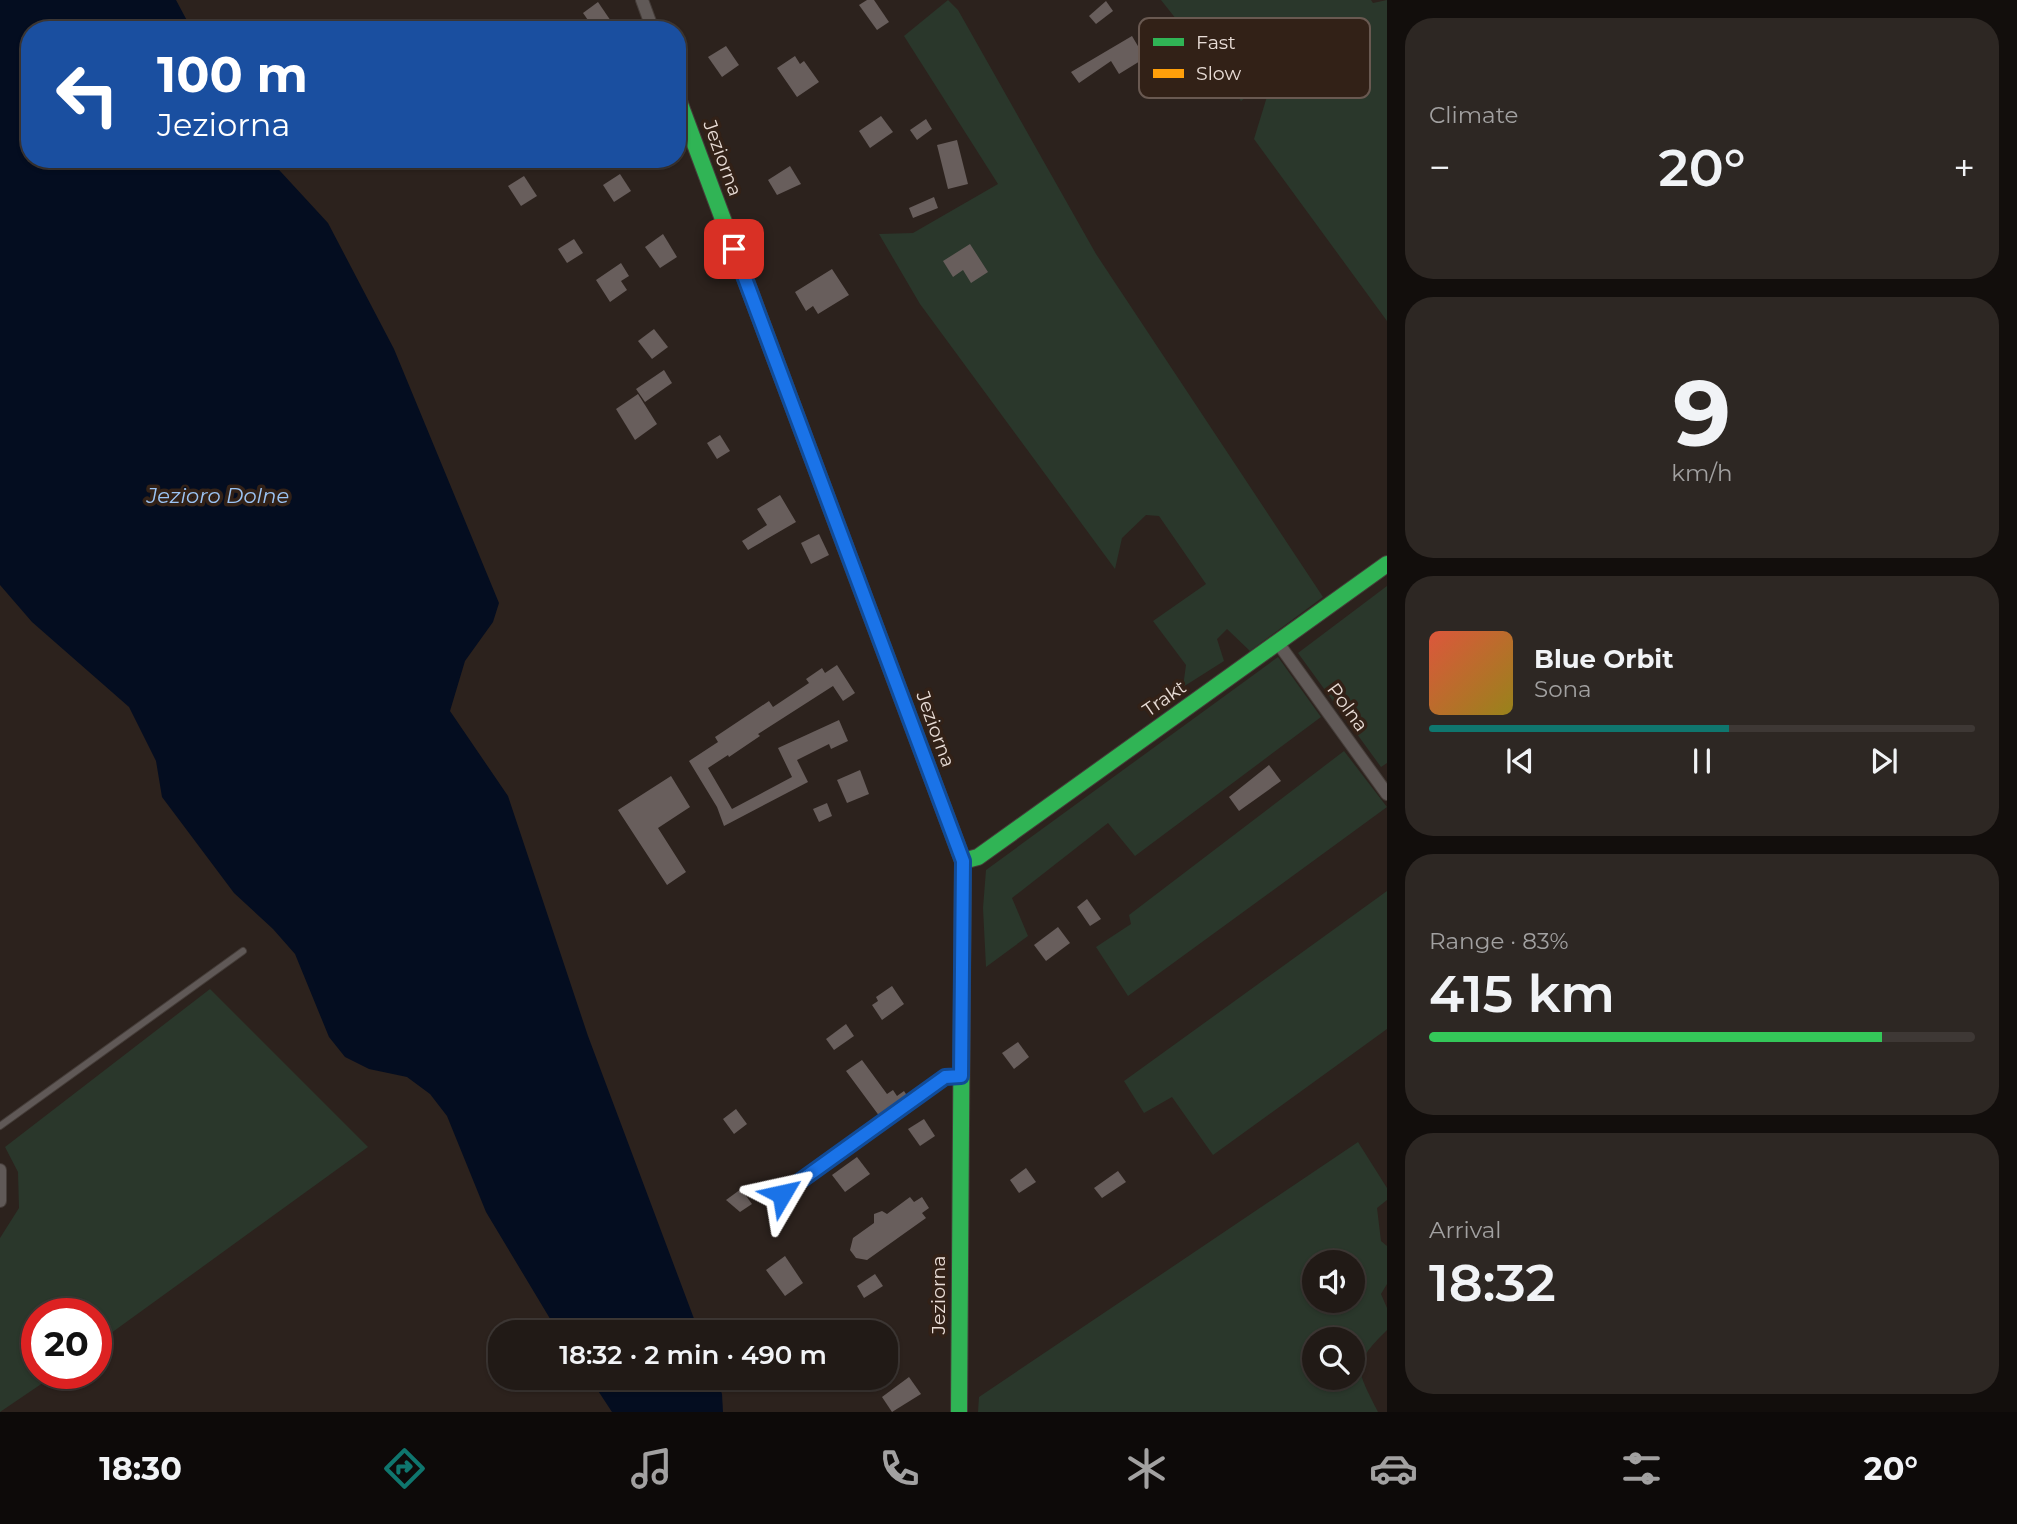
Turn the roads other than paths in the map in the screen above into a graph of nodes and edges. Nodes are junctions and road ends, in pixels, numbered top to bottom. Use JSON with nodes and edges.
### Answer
{"nodes":[{"id":1,"x":642,"y":0,"type":"edge"},
{"id":2,"x":650,"y":21,"type":"edge"},
{"id":3,"x":686,"y":120,"type":"edge"},
{"id":4,"x":1387,"y":564,"type":"edge"},
{"id":5,"x":1278,"y":643,"type":"junction"},
{"id":6,"x":1387,"y":794,"type":"edge"},
{"id":7,"x":963,"y":861,"type":"junction"},
{"id":8,"x":243,"y":951,"type":"dead end"},
{"id":9,"x":961,"y":1076,"type":"junction"},
{"id":10,"x":0,"y":1126,"type":"edge"},
{"id":11,"x":0,"y":1170,"type":"edge"},
{"id":12,"x":782,"y":1194,"type":"dead end"},
{"id":13,"x":0,"y":1201,"type":"edge"},
{"id":14,"x":959,"y":1412,"type":"edge"}],
"edges":[{"from":1,"to":2,"type":"street"},
{"from":3,"to":7,"type":"street","name":"Jeziorna"},
{"from":4,"to":5,"type":"street","name":"Trakt"},
{"from":5,"to":6,"type":"street","name":"Polna"},
{"from":5,"to":7,"type":"street","name":"Trakt"},
{"from":7,"to":9,"type":"street","name":"Jeziorna"},
{"from":8,"to":10,"type":"lane"},
{"from":9,"to":12,"type":"lane"},
{"from":9,"to":14,"type":"street","name":"Jeziorna"},
{"from":11,"to":13,"type":"street"}]}
